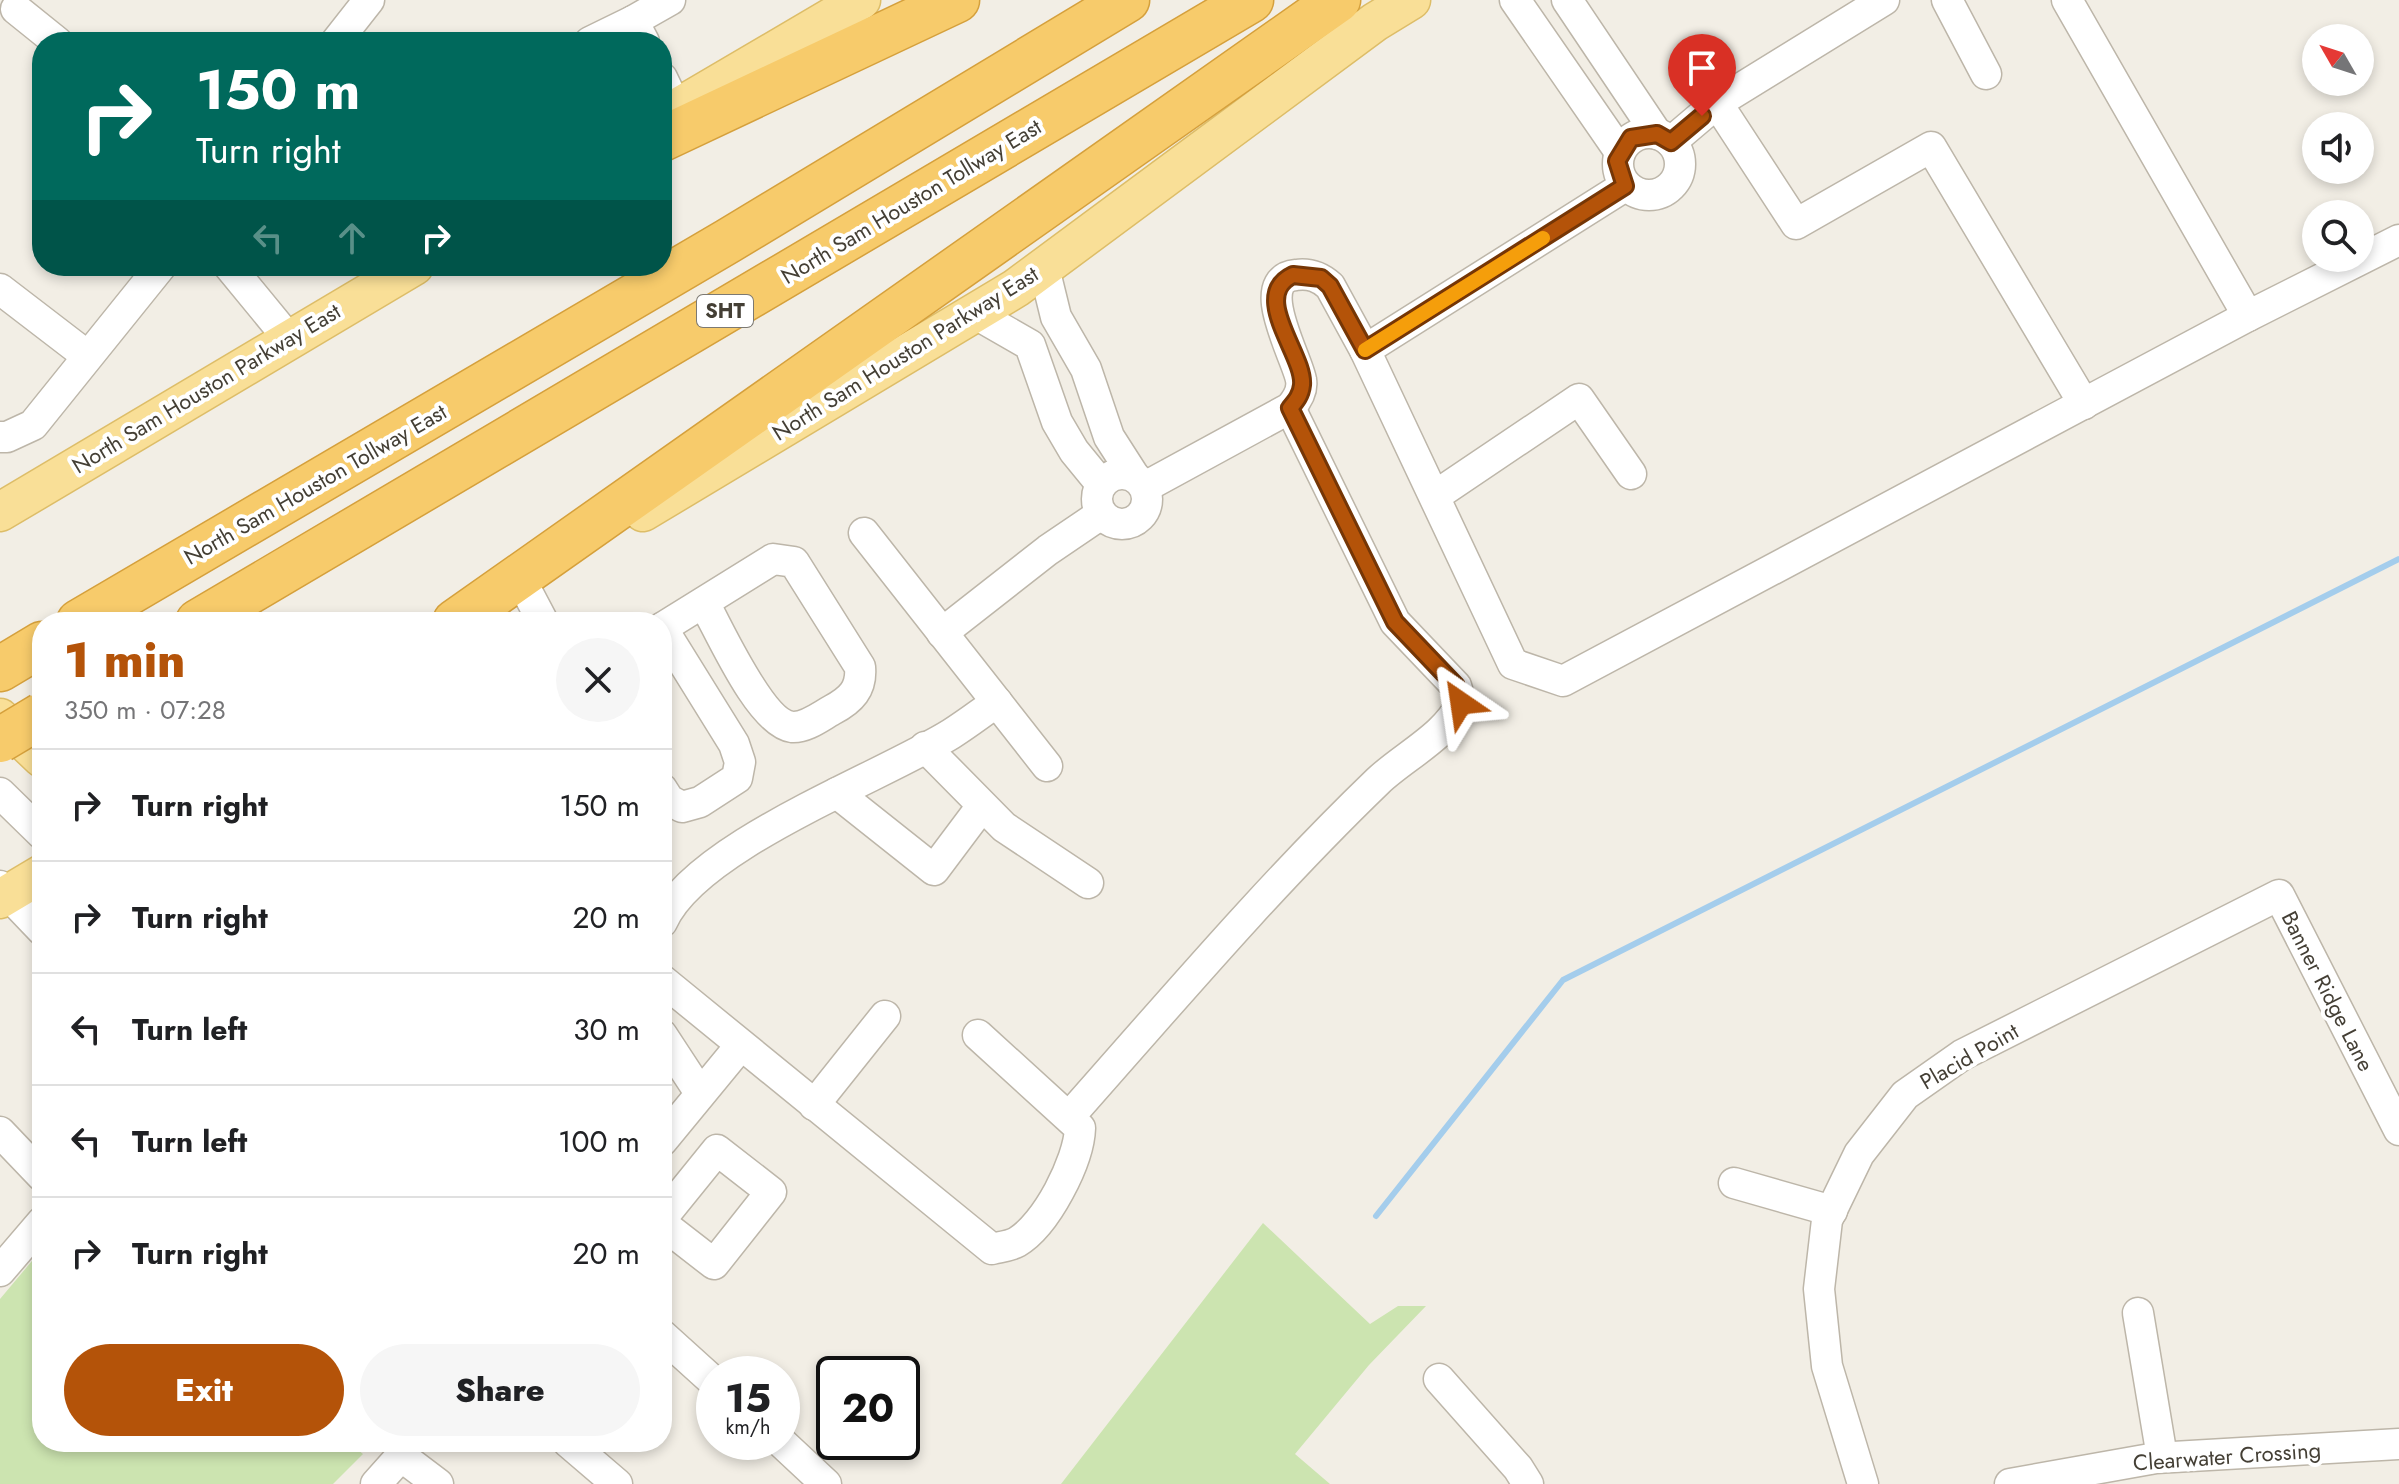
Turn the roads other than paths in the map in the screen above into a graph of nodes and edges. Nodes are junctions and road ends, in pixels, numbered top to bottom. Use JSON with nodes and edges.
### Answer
{"nodes":[{"id":1,"x":369,"y":0,"type":"edge"},
{"id":2,"x":670,"y":0,"type":"edge"},
{"id":3,"x":861,"y":0,"type":"edge"},
{"id":4,"x":957,"y":0,"type":"edge"},
{"id":5,"x":1127,"y":0,"type":"edge"},
{"id":6,"x":1251,"y":0,"type":"edge"},
{"id":7,"x":1338,"y":0,"type":"edge"},
{"id":8,"x":1411,"y":0,"type":"edge"},
{"id":9,"x":1515,"y":0,"type":"edge"},
{"id":10,"x":1567,"y":0,"type":"edge"},
{"id":11,"x":1884,"y":0,"type":"edge"},
{"id":12,"x":1947,"y":0,"type":"edge"},
{"id":13,"x":2067,"y":0,"type":"edge"},
{"id":14,"x":13,"y":13,"type":"edge"},
{"id":15,"x":42,"y":32,"type":"edge"},
{"id":16,"x":344,"y":32,"type":"edge"},
{"id":17,"x":638,"y":32,"type":"edge"},
{"id":18,"x":1604,"y":52,"type":"junction"},
{"id":19,"x":1986,"y":74,"type":"dead end"},
{"id":20,"x":1567,"y":76,"type":"junction"},
{"id":21,"x":1717,"y":103,"type":"junction"},
{"id":22,"x":672,"y":113,"type":"edge"},
{"id":23,"x":672,"y":113,"type":"edge"},
{"id":24,"x":1664,"y":138,"type":"junction"},
{"id":25,"x":1620,"y":152,"type":"junction"},
{"id":26,"x":1625,"y":186,"type":"junction"},
{"id":27,"x":2399,"y":240,"type":"edge"},
{"id":28,"x":1044,"y":268,"type":"junction"},
{"id":29,"x":672,"y":274,"type":"edge"},
{"id":30,"x":153,"y":276,"type":"edge"},
{"id":31,"x":239,"y":276,"type":"edge"},
{"id":32,"x":397,"y":276,"type":"edge"},
{"id":33,"x":668,"y":276,"type":"edge"},
{"id":34,"x":0,"y":289,"type":"edge"},
{"id":35,"x":974,"y":313,"type":"junction"},
{"id":36,"x":2248,"y":316,"type":"junction"},
{"id":37,"x":289,"y":339,"type":"junction"},
{"id":38,"x":1365,"y":350,"type":"junction"},
{"id":39,"x":86,"y":355,"type":"junction"},
{"id":40,"x":2084,"y":404,"type":"junction"},
{"id":41,"x":1290,"y":408,"type":"junction"},
{"id":42,"x":0,"y":437,"type":"edge"},
{"id":43,"x":1631,"y":474,"type":"dead end"},
{"id":44,"x":1139,"y":481,"type":"junction"},
{"id":45,"x":1101,"y":484,"type":"junction"},
{"id":46,"x":1435,"y":496,"type":"junction"},
{"id":47,"x":0,"y":512,"type":"edge"},
{"id":48,"x":1101,"y":514,"type":"junction"},
{"id":49,"x":864,"y":533,"type":"dead end"},
{"id":50,"x":523,"y":584,"type":"junction"},
{"id":51,"x":704,"y":603,"type":"junction"},
{"id":52,"x":96,"y":612,"type":"edge"},
{"id":53,"x":215,"y":612,"type":"edge"},
{"id":54,"x":471,"y":612,"type":"edge"},
{"id":55,"x":474,"y":612,"type":"edge"},
{"id":56,"x":538,"y":612,"type":"edge"},
{"id":57,"x":672,"y":622,"type":"edge"},
{"id":58,"x":942,"y":633,"type":"junction"},
{"id":59,"x":672,"y":644,"type":"edge"},
{"id":60,"x":997,"y":702,"type":"junction"},
{"id":61,"x":0,"y":718,"type":"edge"},
{"id":62,"x":32,"y":721,"type":"edge"},
{"id":63,"x":0,"y":740,"type":"edge"},
{"id":64,"x":925,"y":747,"type":"junction"},
{"id":65,"x":32,"y":748,"type":"edge"},
{"id":66,"x":1047,"y":766,"type":"dead end"},
{"id":67,"x":0,"y":793,"type":"edge"},
{"id":68,"x":837,"y":793,"type":"junction"},
{"id":69,"x":672,"y":802,"type":"edge"},
{"id":70,"x":982,"y":806,"type":"junction"},
{"id":71,"x":32,"y":824,"type":"edge"},
{"id":72,"x":32,"y":879,"type":"edge"},
{"id":73,"x":1088,"y":883,"type":"dead end"},
{"id":74,"x":3,"y":893,"type":"edge"},
{"id":75,"x":2279,"y":895,"type":"joint"},
{"id":76,"x":672,"y":909,"type":"edge"},
{"id":77,"x":32,"y":921,"type":"edge"},
{"id":78,"x":672,"y":988,"type":"edge"},
{"id":79,"x":885,"y":1016,"type":"dead end"},
{"id":80,"x":978,"y":1035,"type":"dead end"},
{"id":81,"x":741,"y":1045,"type":"junction"},
{"id":82,"x":672,"y":1050,"type":"edge"},
{"id":83,"x":700,"y":1093,"type":"junction"},
{"id":84,"x":814,"y":1105,"type":"junction"},
{"id":85,"x":1069,"y":1117,"type":"junction"},
{"id":86,"x":672,"y":1128,"type":"edge"},
{"id":87,"x":2399,"y":1130,"type":"edge"},
{"id":88,"x":0,"y":1132,"type":"edge"},
{"id":89,"x":32,"y":1166,"type":"edge"},
{"id":90,"x":1734,"y":1183,"type":"dead end"},
{"id":91,"x":1832,"y":1211,"type":"junction"},
{"id":92,"x":32,"y":1234,"type":"edge"},
{"id":93,"x":0,"y":1271,"type":"edge"},
{"id":94,"x":2138,"y":1313,"type":"dead end"},
{"id":95,"x":672,"y":1344,"type":"edge"},
{"id":96,"x":696,"y":1366,"type":"edge"},
{"id":97,"x":1439,"y":1379,"type":"dead end"},
{"id":98,"x":2399,"y":1444,"type":"edge"},
{"id":99,"x":399,"y":1452,"type":"edge"},
{"id":100,"x":404,"y":1452,"type":"edge"},
{"id":101,"x":580,"y":1452,"type":"edge"},
{"id":102,"x":2162,"y":1457,"type":"junction"},
{"id":103,"x":800,"y":1460,"type":"edge"},
{"id":104,"x":376,"y":1484,"type":"edge"},
{"id":105,"x":438,"y":1484,"type":"edge"},
{"id":106,"x":617,"y":1484,"type":"edge"},
{"id":107,"x":826,"y":1484,"type":"edge"},
{"id":108,"x":1528,"y":1484,"type":"edge"},
{"id":109,"x":1863,"y":1484,"type":"edge"},
{"id":110,"x":2010,"y":1484,"type":"edge"}],
"edges":[{"from":1,"to":16,"type":"street"},
{"from":2,"to":17,"type":"street"},
{"from":3,"to":22,"type":"main road"},
{"from":4,"to":23,"type":"highway"},
{"from":5,"to":29,"type":"highway","name":"North Sam Houston Tollway East","number":"SHT"},
{"from":6,"to":53,"type":"highway","name":"North Sam Houston Tollway East","number":"SHT"},
{"from":7,"to":54,"type":"highway"},
{"from":8,"to":28,"type":"main road","name":"North Sam Houston Parkway East"},
{"from":9,"to":20,"type":"street"},
{"from":10,"to":18,"type":"street"},
{"from":11,"to":21,"type":"street"},
{"from":12,"to":19,"type":"street"},
{"from":13,"to":36,"type":"street"},
{"from":14,"to":15,"type":"street"},
{"from":18,"to":20,"type":"street"},
{"from":18,"to":24,"type":"street"},
{"from":20,"to":25,"type":"street"},
{"from":21,"to":24,"type":"street"},
{"from":21,"to":40,"type":"street"},
{"from":24,"to":25,"type":"street"},
{"from":24,"to":26,"type":"street"},
{"from":25,"to":26,"type":"street"},
{"from":26,"to":38,"type":"street"},
{"from":27,"to":36,"type":"street"},
{"from":28,"to":35,"type":"main road","name":"North Sam Houston Parkway East"},
{"from":28,"to":44,"type":"street"},
{"from":30,"to":39,"type":"street"},
{"from":31,"to":37,"type":"street"},
{"from":32,"to":37,"type":"main road","name":"North Sam Houston Parkway East"},
{"from":33,"to":52,"type":"highway","name":"North Sam Houston Tollway East","number":"SHT"},
{"from":34,"to":39,"type":"street"},
{"from":35,"to":45,"type":"street"},
{"from":35,"to":50,"type":"main road","name":"North Sam Houston Parkway East"},
{"from":36,"to":40,"type":"street"},
{"from":37,"to":47,"type":"main road","name":"North Sam Houston Parkway East"},
{"from":38,"to":41,"type":"street"},
{"from":38,"to":46,"type":"street"},
{"from":39,"to":42,"type":"street"},
{"from":40,"to":46,"type":"street"},
{"from":41,"to":44,"type":"street"},
{"from":41,"to":85,"type":"street"},
{"from":43,"to":46,"type":"street"},
{"from":44,"to":45,"type":"street"},
{"from":44,"to":48,"type":"street"},
{"from":45,"to":48,"type":"street"},
{"from":48,"to":58,"type":"street"},
{"from":49,"to":58,"type":"street"},
{"from":50,"to":55,"type":"main road","name":"North Sam Houston Parkway East"},
{"from":50,"to":56,"type":"street"},
{"from":51,"to":51,"type":"street"},
{"from":51,"to":57,"type":"street"},
{"from":58,"to":60,"type":"street"},
{"from":59,"to":69,"type":"street"},
{"from":60,"to":64,"type":"street"},
{"from":60,"to":66,"type":"street"},
{"from":61,"to":65,"type":"main road"},
{"from":62,"to":63,"type":"highway","bridge":true},
{"from":64,"to":68,"type":"street"},
{"from":64,"to":70,"type":"street"},
{"from":67,"to":71,"type":"street"},
{"from":68,"to":70,"type":"street"},
{"from":68,"to":76,"type":"street"},
{"from":70,"to":73,"type":"street"},
{"from":72,"to":74,"type":"main road"},
{"from":74,"to":77,"type":"street"},
{"from":75,"to":87,"type":"street","name":"Banner Ridge Lane"},
{"from":75,"to":91,"type":"street","name":"Placid Point"},
{"from":78,"to":81,"type":"street"},
{"from":79,"to":84,"type":"street"},
{"from":80,"to":85,"type":"street"},
{"from":81,"to":83,"type":"street"},
{"from":81,"to":84,"type":"street"},
{"from":82,"to":83,"type":"street"},
{"from":83,"to":86,"type":"street"},
{"from":84,"to":85,"type":"street"},
{"from":88,"to":89,"type":"street"},
{"from":90,"to":91,"type":"street"},
{"from":91,"to":109,"type":"street","name":"Placid Point"},
{"from":92,"to":93,"type":"street"},
{"from":94,"to":102,"type":"street"},
{"from":95,"to":96,"type":"street"},
{"from":97,"to":108,"type":"street"},
{"from":98,"to":102,"type":"street","name":"Clearwater Crossing"},
{"from":99,"to":104,"type":"street"},
{"from":100,"to":105,"type":"street"},
{"from":101,"to":106,"type":"street"},
{"from":102,"to":110,"type":"street","name":"Clearwater Crossing"},
{"from":103,"to":107,"type":"street"}]}
